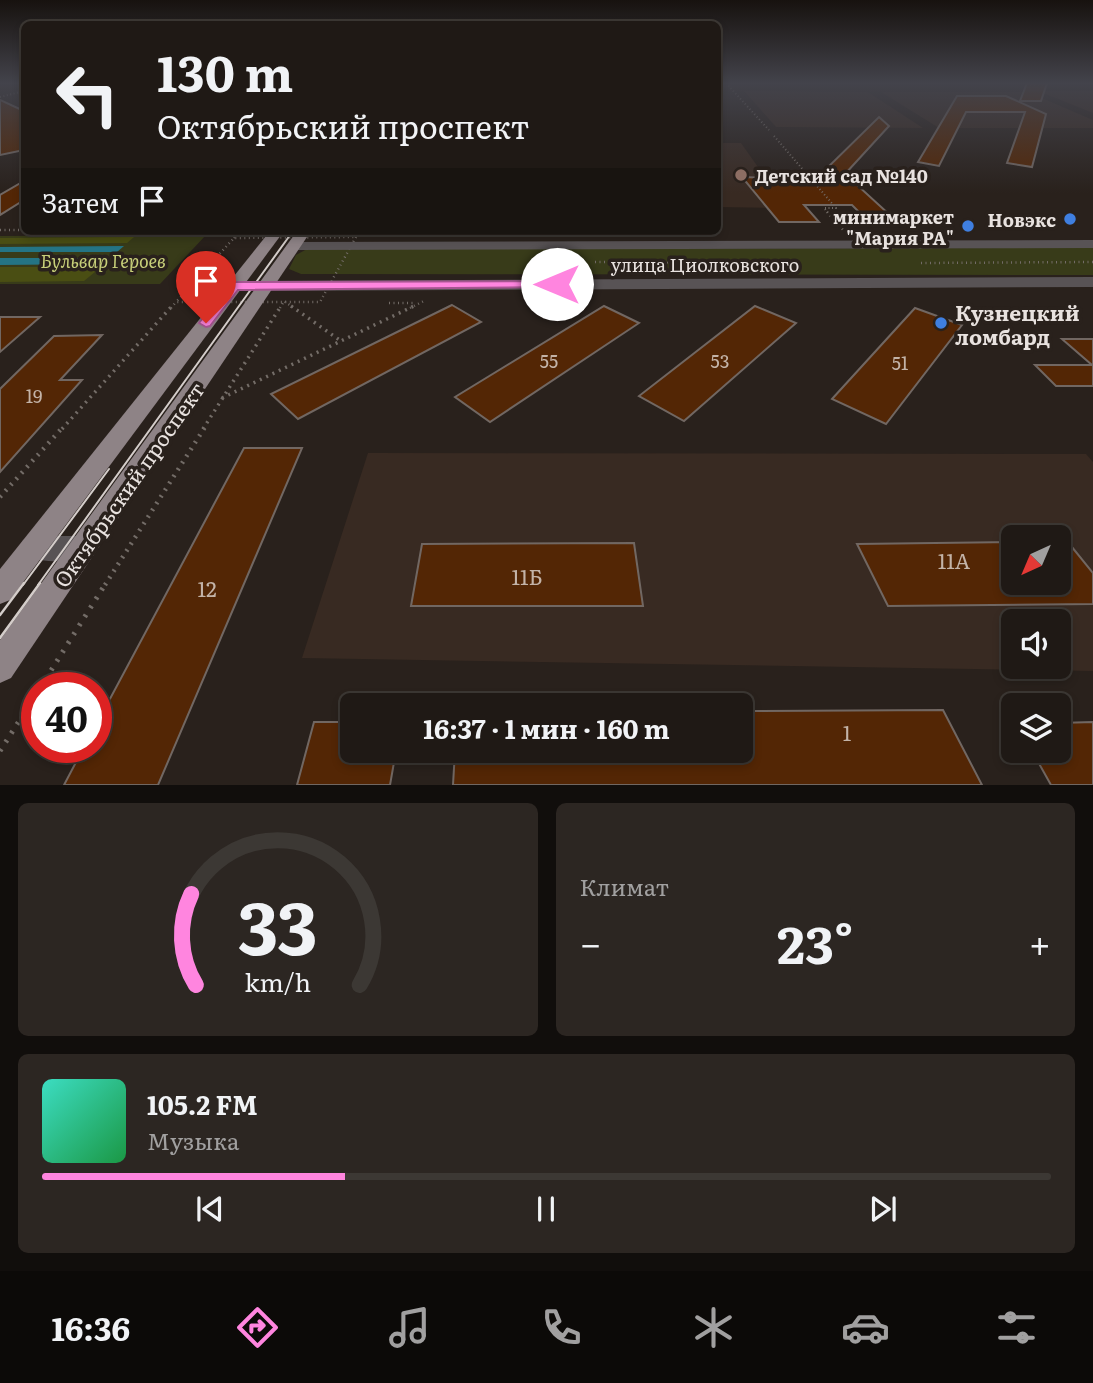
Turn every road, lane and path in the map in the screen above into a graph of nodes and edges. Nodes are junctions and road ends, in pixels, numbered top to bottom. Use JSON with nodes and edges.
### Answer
{"nodes":[{"id":1,"x":760,"y":120,"type":"edge"},
{"id":2,"x":769,"y":130,"type":"dead end"},
{"id":3,"x":774,"y":136,"type":"dead end"},
{"id":4,"x":0,"y":230,"type":"edge"},
{"id":5,"x":21,"y":230,"type":"edge"},
{"id":6,"x":847,"y":234,"type":"dead end"},
{"id":7,"x":237,"y":235,"type":"edge"},
{"id":8,"x":291,"y":236,"type":"edge"},
{"id":9,"x":234,"y":238,"type":"dead end"},
{"id":10,"x":1093,"y":244,"type":"edge"},
{"id":11,"x":778,"y":259,"type":"dead end"},
{"id":12,"x":1093,"y":262,"type":"edge"},
{"id":13,"x":921,"y":263,"type":"dead end"},
{"id":14,"x":925,"y":266,"type":"dead end"},
{"id":15,"x":784,"y":267,"type":"dead end"},
{"id":16,"x":912,"y":267,"type":"dead end"},
{"id":17,"x":1093,"y":282,"type":"edge"},
{"id":18,"x":234,"y":286,"type":"junction"},
{"id":19,"x":265,"y":286,"type":"junction"},
{"id":20,"x":426,"y":300,"type":"dead end"},
{"id":21,"x":176,"y":302,"type":"dead end"},
{"id":22,"x":341,"y":341,"type":"junction"},
{"id":23,"x":222,"y":398,"type":"junction"},
{"id":24,"x":0,"y":497,"type":"edge"},
{"id":25,"x":33,"y":548,"type":"junction"},
{"id":26,"x":83,"y":548,"type":"junction"},
{"id":27,"x":0,"y":591,"type":"edge"},
{"id":28,"x":0,"y":667,"type":"edge"},
{"id":29,"x":50,"y":672,"type":"edge"},
{"id":30,"x":21,"y":718,"type":"edge"},
{"id":31,"x":0,"y":751,"type":"edge"}],
"edges":[{"from":1,"to":2,"type":"path"},
{"from":3,"to":6,"type":"path"},
{"from":4,"to":5,"type":"path"},
{"from":7,"to":9,"type":"path"},
{"from":8,"to":10,"type":"street"},
{"from":8,"to":18,"type":"main road","name":"Октябрьский проспект"},
{"from":8,"to":19,"type":"main road","name":"Октябрьский проспект"},
{"from":11,"to":15,"type":"path"},
{"from":12,"to":13,"type":"path"},
{"from":14,"to":16,"type":"path"},
{"from":17,"to":19,"type":"street","name":"улица Циолковского"},
{"from":18,"to":19,"type":"street","name":"улица Циолковского"},
{"from":18,"to":25,"type":"main road","name":"Октябрьский проспект"},
{"from":19,"to":26,"type":"main road","name":"Октябрьский проспект"},
{"from":20,"to":22,"type":"path"},
{"from":21,"to":24,"type":"path"},
{"from":22,"to":23,"type":"path"},
{"from":22,"to":23,"type":"path"},
{"from":23,"to":29,"type":"path"},
{"from":25,"to":26,"type":"street"},
{"from":25,"to":27,"type":"main road","name":"Октябрьский проспект"},
{"from":26,"to":28,"type":"main road","name":"Октябрьский проспект"},
{"from":30,"to":31,"type":"path"}]}
